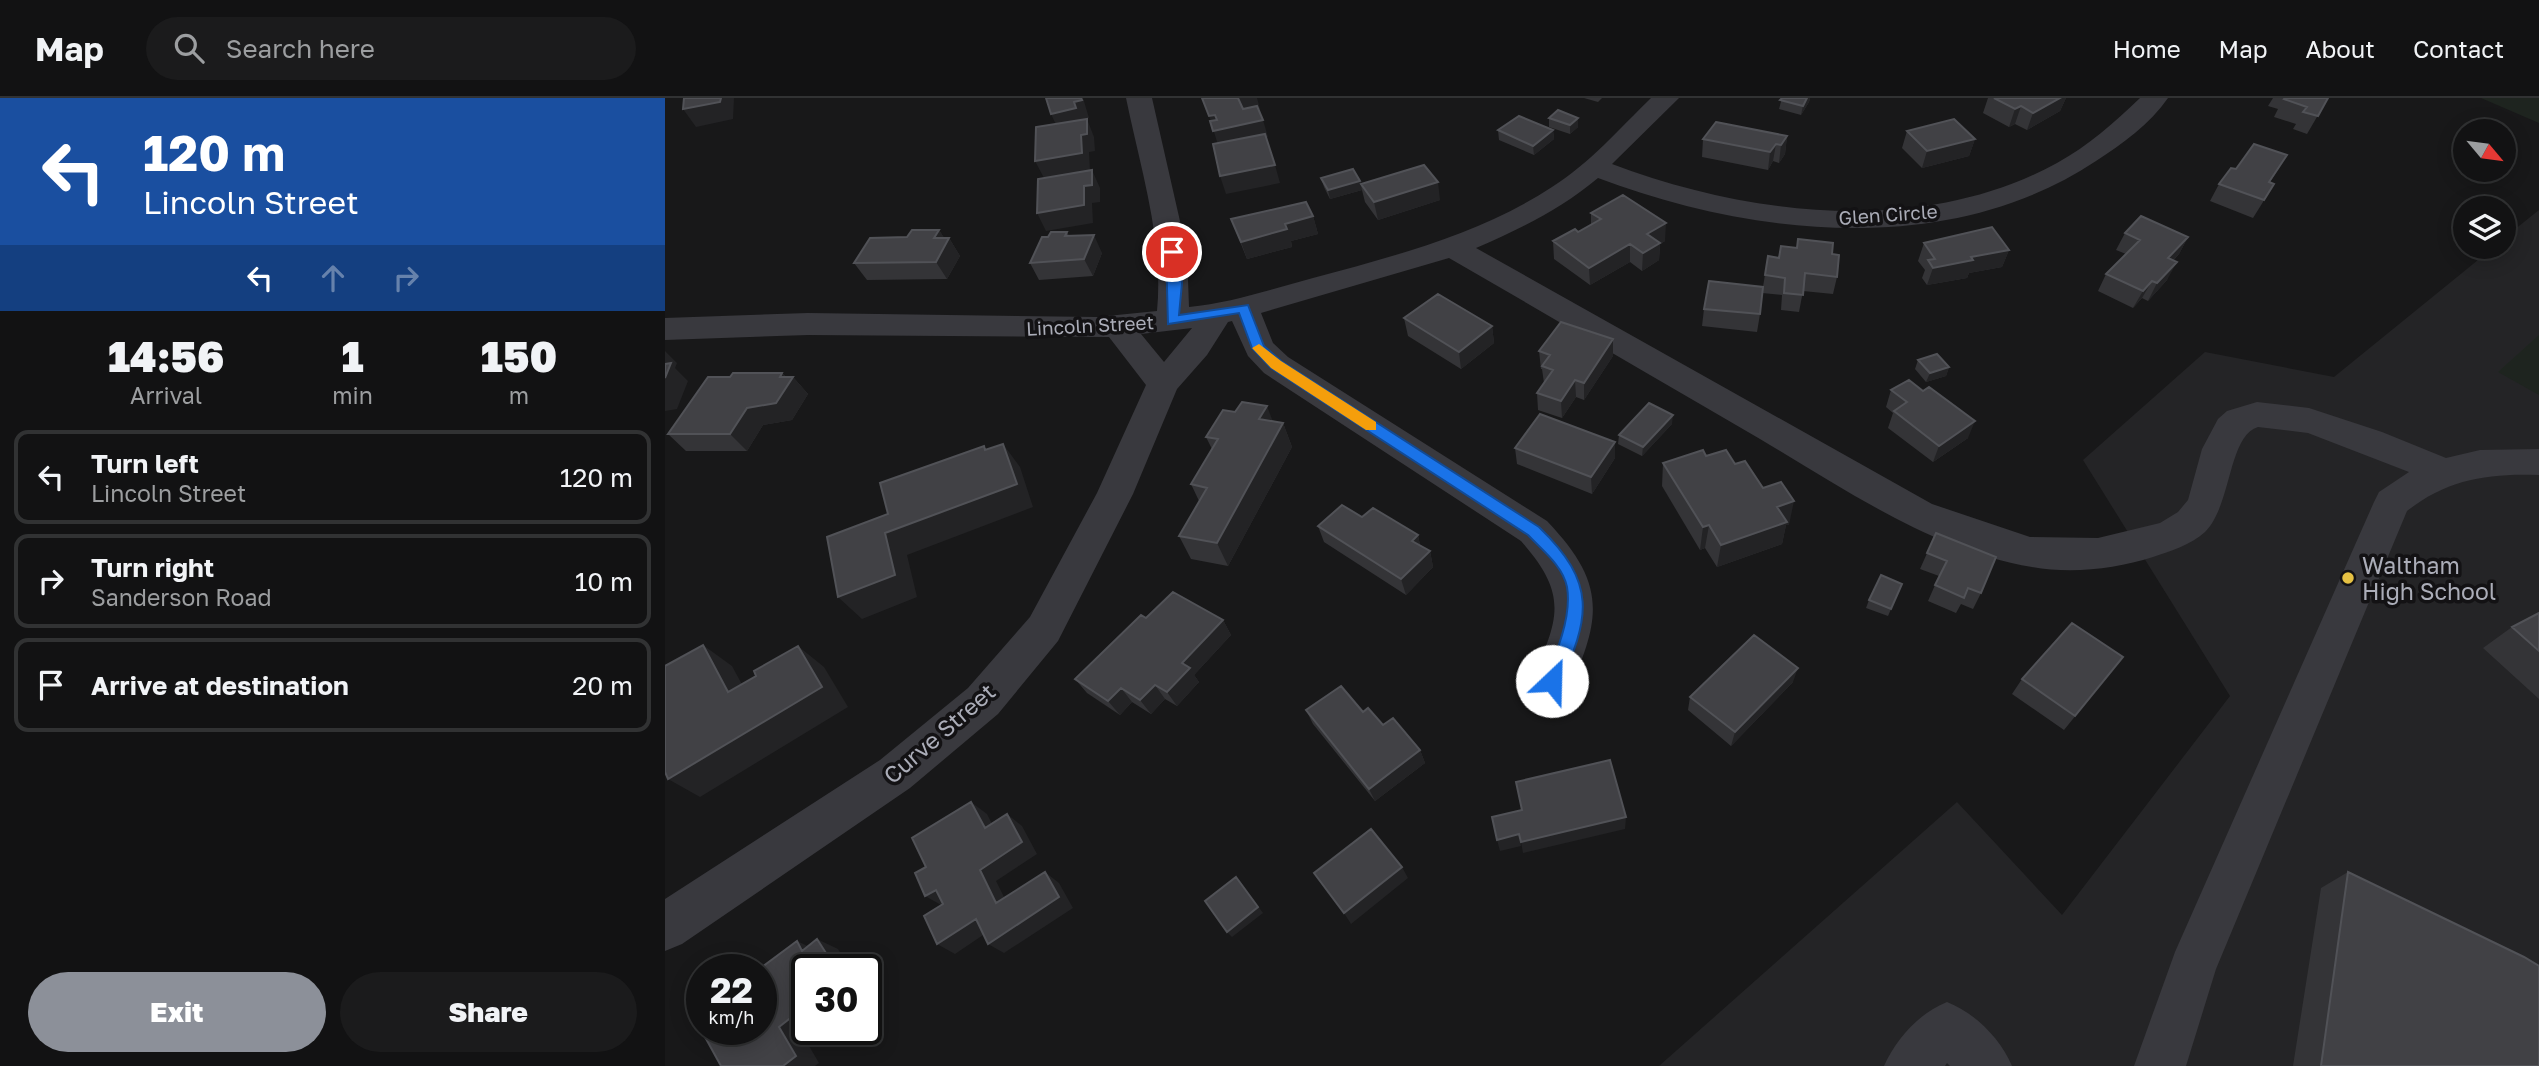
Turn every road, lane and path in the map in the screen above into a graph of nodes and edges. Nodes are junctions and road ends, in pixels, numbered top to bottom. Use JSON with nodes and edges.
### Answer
{"nodes":[{"id":1,"x":1139,"y":98,"type":"edge"},
{"id":2,"x":1666,"y":98,"type":"edge"},
{"id":3,"x":2155,"y":98,"type":"edge"},
{"id":4,"x":1594,"y":167,"type":"junction"},
{"id":5,"x":1452,"y":247,"type":"junction"},
{"id":6,"x":1230,"y":312,"type":"junction"},
{"id":7,"x":1173,"y":321,"type":"junction"},
{"id":8,"x":1117,"y":326,"type":"junction"},
{"id":9,"x":665,"y":329,"type":"edge"},
{"id":10,"x":1163,"y":384,"type":"junction"},
{"id":11,"x":2539,"y":432,"type":"edge"},
{"id":12,"x":2524,"y":461,"type":"edge"},
{"id":13,"x":2442,"y":471,"type":"junction"},
{"id":14,"x":1552,"y":681,"type":"dead end"},
{"id":15,"x":665,"y":927,"type":"edge"},
{"id":16,"x":1910,"y":1066,"type":"edge"},
{"id":17,"x":1986,"y":1066,"type":"edge"},
{"id":18,"x":2160,"y":1066,"type":"edge"}],
"edges":[{"from":1,"to":7,"type":"street"},
{"from":2,"to":4,"type":"street","name":"Lincoln Street"},
{"from":3,"to":4,"type":"street","name":"Glen Circle"},
{"from":4,"to":5,"type":"street","name":"Lincoln Street"},
{"from":5,"to":6,"type":"street","name":"Lincoln Street"},
{"from":5,"to":13,"type":"street"},
{"from":6,"to":7,"type":"street","name":"Lincoln Street"},
{"from":6,"to":10,"type":"street","name":"Curve Street"},
{"from":6,"to":14,"type":"street"},
{"from":7,"to":8,"type":"street","name":"Lincoln Street"},
{"from":8,"to":9,"type":"street","name":"Lincoln Street"},
{"from":8,"to":10,"type":"street"},
{"from":10,"to":15,"type":"street","name":"Curve Street"},
{"from":11,"to":12,"type":"street"},
{"from":12,"to":13,"type":"street"},
{"from":13,"to":18,"type":"street"},
{"from":16,"to":17,"type":"street"}]}
